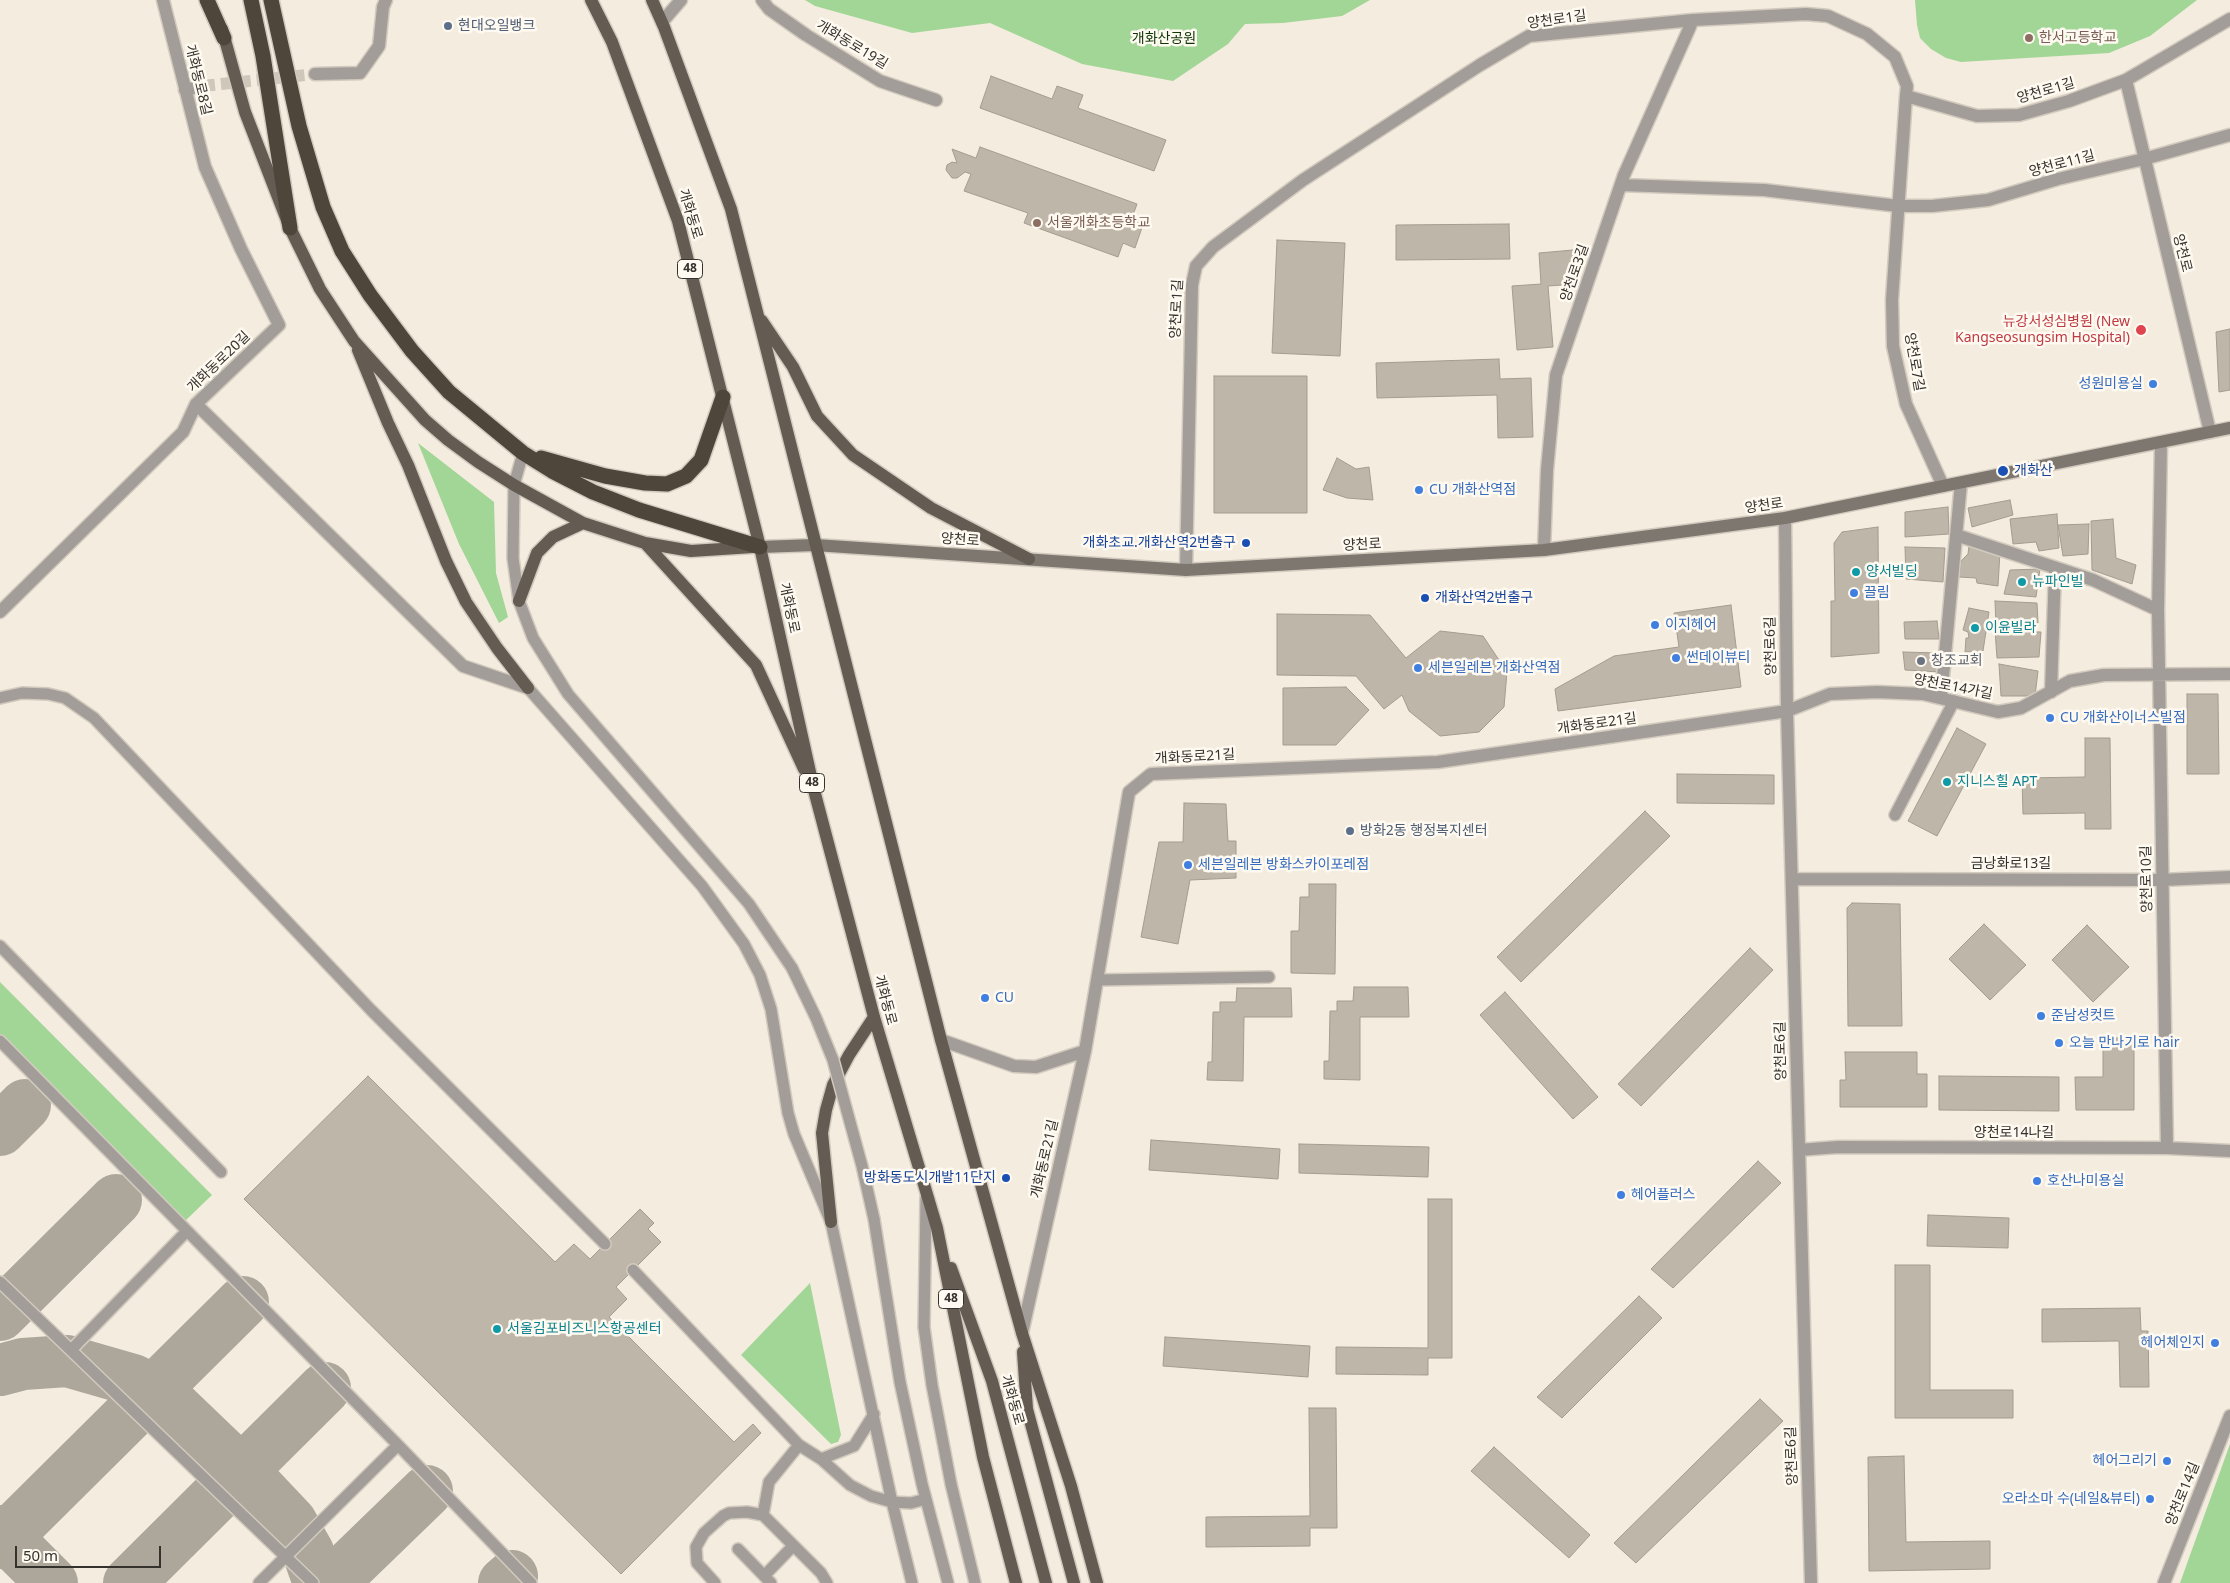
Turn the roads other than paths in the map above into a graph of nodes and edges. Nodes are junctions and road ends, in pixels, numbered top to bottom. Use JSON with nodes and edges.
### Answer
{"nodes":[{"id":1,"x":163,"y":0,"type":"edge"},
{"id":2,"x":207,"y":0,"type":"edge"},
{"id":3,"x":214,"y":0,"type":"edge"},
{"id":4,"x":251,"y":0,"type":"edge"},
{"id":5,"x":271,"y":0,"type":"edge"},
{"id":6,"x":386,"y":0,"type":"edge"},
{"id":7,"x":591,"y":0,"type":"edge"},
{"id":8,"x":652,"y":0,"type":"edge"},
{"id":9,"x":681,"y":0,"type":"edge"},
{"id":10,"x":762,"y":0,"type":"edge"},
{"id":11,"x":2230,"y":19,"type":"edge"},
{"id":12,"x":1693,"y":20,"type":"junction"},
{"id":13,"x":662,"y":22,"type":"junction"},
{"id":14,"x":224,"y":38,"type":"junction"},
{"id":15,"x":315,"y":74,"type":"tunnel mouth"},
{"id":16,"x":2126,"y":80,"type":"junction"},
{"id":17,"x":203,"y":86,"type":"tunnel mouth"},
{"id":18,"x":185,"y":90,"type":"junction"},
{"id":19,"x":1906,"y":96,"type":"junction"},
{"id":20,"x":936,"y":100,"type":"dead end"},
{"id":21,"x":2230,"y":135,"type":"edge"},
{"id":22,"x":2144,"y":159,"type":"junction"},
{"id":23,"x":205,"y":167,"type":"joint"},
{"id":24,"x":1621,"y":186,"type":"junction"},
{"id":25,"x":1898,"y":206,"type":"junction"},
{"id":26,"x":290,"y":228,"type":"junction"},
{"id":27,"x":756,"y":313,"type":"junction"},
{"id":28,"x":354,"y":341,"type":"junction"},
{"id":29,"x":723,"y":397,"type":"junction"},
{"id":30,"x":196,"y":404,"type":"junction"},
{"id":31,"x":2230,"y":428,"type":"edge"},
{"id":32,"x":2210,"y":432,"type":"junction"},
{"id":33,"x":2161,"y":443,"type":"junction"},
{"id":34,"x":523,"y":453,"type":"junction"},
{"id":35,"x":1961,"y":483,"type":"junction"},
{"id":36,"x":514,"y":485,"type":"junction"},
{"id":37,"x":1943,"y":486,"type":"junction"},
{"id":38,"x":1785,"y":518,"type":"junction"},
{"id":39,"x":583,"y":523,"type":"junction"},
{"id":40,"x":1956,"y":535,"type":"junction"},
{"id":41,"x":645,"y":543,"type":"junction"},
{"id":42,"x":815,"y":545,"type":"junction"},
{"id":43,"x":760,"y":547,"type":"junction"},
{"id":44,"x":1544,"y":550,"type":"junction"},
{"id":45,"x":1029,"y":560,"type":"junction"},
{"id":46,"x":2055,"y":569,"type":"junction"},
{"id":47,"x":1186,"y":570,"type":"junction"},
{"id":48,"x":519,"y":601,"type":"junction"},
{"id":49,"x":2158,"y":610,"type":"junction"},
{"id":50,"x":0,"y":612,"type":"edge"},
{"id":51,"x":2159,"y":674,"type":"junction"},
{"id":52,"x":2230,"y":674,"type":"edge"},
{"id":53,"x":528,"y":688,"type":"junction"},
{"id":54,"x":2051,"y":692,"type":"junction"},
{"id":55,"x":0,"y":698,"type":"edge"},
{"id":56,"x":1941,"y":698,"type":"junction"},
{"id":57,"x":1954,"y":701,"type":"junction"},
{"id":58,"x":1787,"y":710,"type":"junction"},
{"id":59,"x":814,"y":790,"type":"junction"},
{"id":60,"x":1895,"y":815,"type":"dead end"},
{"id":61,"x":2230,"y":877,"type":"edge"},
{"id":62,"x":1792,"y":878,"type":"junction"},
{"id":63,"x":2161,"y":880,"type":"junction"},
{"id":64,"x":0,"y":946,"type":"edge"},
{"id":65,"x":1269,"y":978,"type":"dead end"},
{"id":66,"x":1097,"y":980,"type":"junction"},
{"id":67,"x":874,"y":1017,"type":"junction"},
{"id":68,"x":941,"y":1040,"type":"junction"},
{"id":69,"x":0,"y":1041,"type":"edge"},
{"id":70,"x":1085,"y":1051,"type":"junction"},
{"id":71,"x":2167,"y":1148,"type":"junction"},
{"id":72,"x":1799,"y":1150,"type":"junction"},
{"id":73,"x":2230,"y":1151,"type":"edge"},
{"id":74,"x":221,"y":1172,"type":"dead end"},
{"id":75,"x":926,"y":1194,"type":"junction"},
{"id":76,"x":831,"y":1222,"type":"junction"},
{"id":77,"x":937,"y":1228,"type":"junction"},
{"id":78,"x":187,"y":1231,"type":"junction"},
{"id":79,"x":606,"y":1244,"type":"dead end"},
{"id":80,"x":633,"y":1270,"type":"dead end"},
{"id":81,"x":0,"y":1282,"type":"edge"},
{"id":82,"x":1022,"y":1333,"type":"junction"},
{"id":83,"x":71,"y":1350,"type":"junction"},
{"id":84,"x":874,"y":1414,"type":"junction"},
{"id":85,"x":2230,"y":1416,"type":"edge"},
{"id":86,"x":398,"y":1445,"type":"junction"},
{"id":87,"x":799,"y":1445,"type":"junction"},
{"id":88,"x":821,"y":1459,"type":"junction"},
{"id":89,"x":926,"y":1499,"type":"junction"},
{"id":90,"x":892,"y":1502,"type":"junction"},
{"id":91,"x":763,"y":1515,"type":"junction"},
{"id":92,"x":793,"y":1546,"type":"junction"},
{"id":93,"x":738,"y":1550,"type":"dead end"},
{"id":94,"x":285,"y":1557,"type":"junction"},
{"id":95,"x":767,"y":1580,"type":"edge"},
{"id":96,"x":259,"y":1583,"type":"edge"},
{"id":97,"x":313,"y":1583,"type":"edge"},
{"id":98,"x":531,"y":1583,"type":"edge"},
{"id":99,"x":715,"y":1583,"type":"edge"},
{"id":100,"x":827,"y":1583,"type":"edge"},
{"id":101,"x":912,"y":1583,"type":"edge"},
{"id":102,"x":948,"y":1583,"type":"edge"},
{"id":103,"x":975,"y":1583,"type":"edge"},
{"id":104,"x":1016,"y":1583,"type":"edge"},
{"id":105,"x":1046,"y":1583,"type":"edge"},
{"id":106,"x":1074,"y":1583,"type":"edge"},
{"id":107,"x":1098,"y":1583,"type":"edge"},
{"id":108,"x":1811,"y":1583,"type":"edge"},
{"id":109,"x":2164,"y":1583,"type":"edge"}],
"edges":[{"from":1,"to":18,"type":"street","name":"개화동로8길"},
{"from":2,"to":14,"type":"highway"},
{"from":3,"to":14,"type":"main road"},
{"from":4,"to":26,"type":"highway"},
{"from":5,"to":34,"type":"highway"},
{"from":6,"to":15,"type":"street"},
{"from":7,"to":29,"type":"main road","name":"개화동로","number":"48"},
{"from":8,"to":13,"type":"main road","name":"개화동로"},
{"from":9,"to":13,"type":"street"},
{"from":10,"to":20,"type":"street","name":"개화동로19길"},
{"from":11,"to":16,"type":"street","name":"양천로1길"},
{"from":12,"to":19,"type":"street","name":"양천로1길"},
{"from":12,"to":24,"type":"street","name":"양천로3길"},
{"from":12,"to":47,"type":"street","name":"양천로1길"},
{"from":13,"to":27,"type":"main road","name":"개화동로"},
{"from":14,"to":26,"type":"main road"},
{"from":16,"to":19,"type":"street","name":"양천로1길"},
{"from":16,"to":22,"type":"street","name":"양천로"},
{"from":17,"to":18,"type":"street"},
{"from":18,"to":23,"type":"street","name":"개화동로8길"},
{"from":19,"to":25,"type":"street","name":"양천로7길"},
{"from":21,"to":22,"type":"street","name":"양천로11길"},
{"from":22,"to":25,"type":"street","name":"양천로11길"},
{"from":22,"to":32,"type":"street","name":"양천로"},
{"from":23,"to":30,"type":"street","name":"개화동로20길"},
{"from":24,"to":25,"type":"street"},
{"from":24,"to":44,"type":"street","name":"양천로3길"},
{"from":25,"to":37,"type":"street","name":"양천로7길"},
{"from":26,"to":28,"type":"main road"},
{"from":27,"to":42,"type":"main road","name":"개화동로"},
{"from":27,"to":45,"type":"main road"},
{"from":28,"to":36,"type":"main road"},
{"from":28,"to":53,"type":"main road"},
{"from":29,"to":34,"type":"highway"},
{"from":29,"to":43,"type":"main road","name":"개화동로","number":"48"},
{"from":30,"to":50,"type":"street","name":"개화동로20길"},
{"from":30,"to":53,"type":"street"},
{"from":31,"to":32,"type":"main road","name":"양천로"},
{"from":32,"to":33,"type":"main road","name":"양천로"},
{"from":33,"to":35,"type":"main road","name":"양천로"},
{"from":33,"to":49,"type":"street","name":"양천로10길"},
{"from":34,"to":36,"type":"lane"},
{"from":34,"to":43,"type":"highway"},
{"from":35,"to":37,"type":"main road","name":"양천로"},
{"from":35,"to":40,"type":"street"},
{"from":36,"to":39,"type":"main road"},
{"from":36,"to":48,"type":"lane"},
{"from":37,"to":38,"type":"main road","name":"양천로"},
{"from":38,"to":44,"type":"main road","name":"양천로"},
{"from":38,"to":58,"type":"street","name":"양천로6길"},
{"from":39,"to":41,"type":"main road"},
{"from":39,"to":48,"type":"main road"},
{"from":40,"to":46,"type":"street"},
{"from":40,"to":56,"type":"street"},
{"from":41,"to":43,"type":"main road"},
{"from":41,"to":59,"type":"main road"},
{"from":42,"to":43,"type":"main road","name":"양천로"},
{"from":42,"to":45,"type":"main road","name":"양천로"},
{"from":42,"to":68,"type":"main road","name":"개화동로"},
{"from":43,"to":59,"type":"main road","name":"개화동로","number":"48"},
{"from":44,"to":47,"type":"main road","name":"양천로"},
{"from":45,"to":47,"type":"main road","name":"양천로"},
{"from":46,"to":49,"type":"street"},
{"from":46,"to":54,"type":"street"},
{"from":48,"to":89,"type":"lane","bridge":true},
{"from":49,"to":51,"type":"street","name":"양천로10길"},
{"from":51,"to":52,"type":"street","name":"양천로14가길"},
{"from":51,"to":54,"type":"street","name":"양천로14가길"},
{"from":51,"to":63,"type":"street","name":"양천로10길"},
{"from":53,"to":76,"type":"lane"},
{"from":54,"to":57,"type":"street","name":"양천로14가길"},
{"from":55,"to":79,"type":"lane"},
{"from":56,"to":57,"type":"street","name":"양천로14가길"},
{"from":56,"to":58,"type":"street","name":"양천로14가길"},
{"from":57,"to":60,"type":"lane"},
{"from":58,"to":62,"type":"street","name":"양천로6길"},
{"from":58,"to":66,"type":"street","name":"개화동로21길"},
{"from":59,"to":67,"type":"main road","name":"개화동로","number":"48"},
{"from":61,"to":63,"type":"street","name":"금낭화로13길"},
{"from":62,"to":63,"type":"street","name":"금낭화로13길"},
{"from":62,"to":72,"type":"street","name":"양천로6길"},
{"from":63,"to":71,"type":"street","name":"양천로10길"},
{"from":64,"to":74,"type":"lane"},
{"from":65,"to":66,"type":"lane"},
{"from":66,"to":70,"type":"street","name":"개화동로21길"},
{"from":67,"to":75,"type":"main road","name":"개화동로","number":"48"},
{"from":67,"to":76,"type":"main road"},
{"from":68,"to":70,"type":"street"},
{"from":68,"to":82,"type":"main road","name":"개화동로"},
{"from":69,"to":78,"type":"lane"},
{"from":70,"to":82,"type":"street","name":"개화동로21길"},
{"from":71,"to":72,"type":"street","name":"양천로14나길"},
{"from":71,"to":73,"type":"street","name":"양천로14나길"},
{"from":72,"to":108,"type":"street","name":"양천로6길"},
{"from":75,"to":77,"type":"main road","name":"개화동로","number":"48"},
{"from":75,"to":103,"type":"lane"},
{"from":76,"to":84,"type":"lane"},
{"from":77,"to":104,"type":"main road","name":"개화동로","number":"48"},
{"from":77,"to":105,"type":"main road","name":"개화동로"},
{"from":78,"to":83,"type":"lane"},
{"from":78,"to":86,"type":"lane"},
{"from":80,"to":87,"type":"lane"},
{"from":81,"to":83,"type":"lane"},
{"from":82,"to":106,"type":"main road","name":"개화동로"},
{"from":82,"to":107,"type":"main road","name":"개화동로"},
{"from":83,"to":94,"type":"lane"},
{"from":84,"to":88,"type":"lane"},
{"from":84,"to":90,"type":"lane"},
{"from":85,"to":109,"type":"street","name":"양천로14길"},
{"from":86,"to":94,"type":"lane"},
{"from":86,"to":98,"type":"lane"},
{"from":87,"to":88,"type":"lane"},
{"from":87,"to":91,"type":"lane"},
{"from":88,"to":90,"type":"lane"},
{"from":89,"to":90,"type":"lane"},
{"from":89,"to":102,"type":"lane"},
{"from":90,"to":101,"type":"lane"},
{"from":91,"to":92,"type":"lane"},
{"from":91,"to":99,"type":"lane"},
{"from":92,"to":95,"type":"lane"},
{"from":92,"to":100,"type":"lane"},
{"from":93,"to":95,"type":"lane"},
{"from":94,"to":96,"type":"lane"},
{"from":94,"to":97,"type":"lane"}]}
